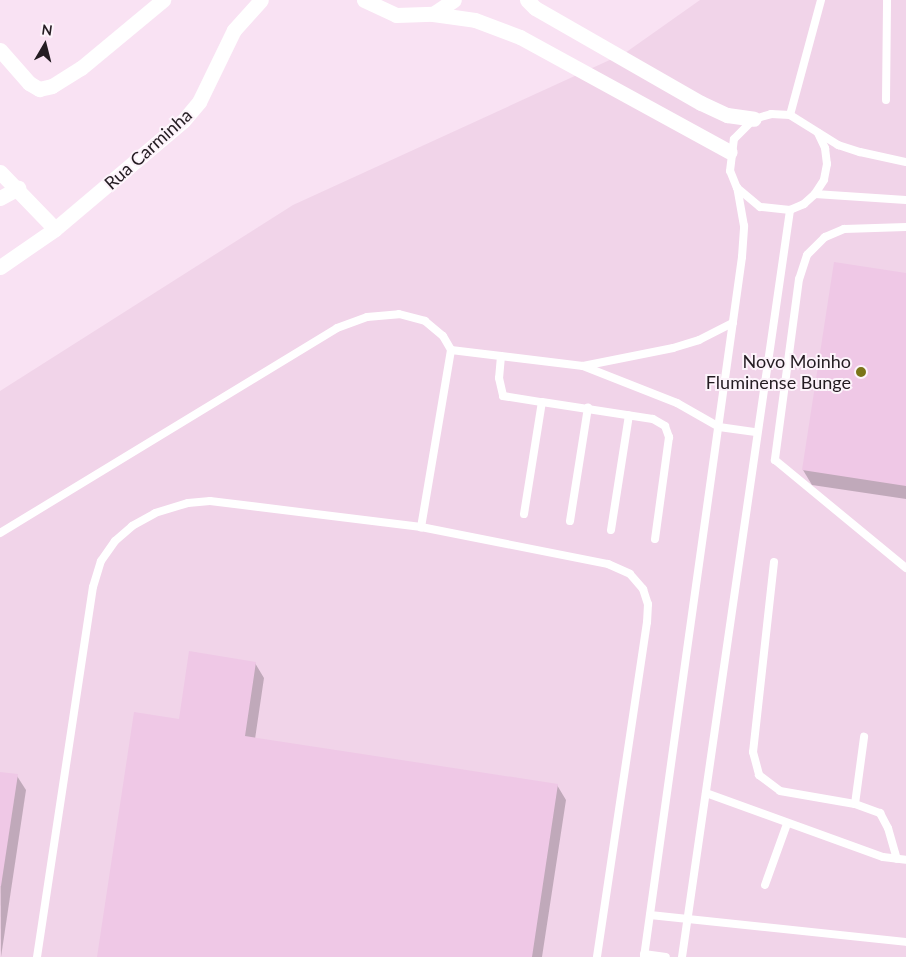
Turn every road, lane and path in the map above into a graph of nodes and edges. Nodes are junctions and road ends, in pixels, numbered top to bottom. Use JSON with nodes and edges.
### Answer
{"nodes":[{"id":1,"x":163,"y":0,"type":"edge"},
{"id":2,"x":261,"y":0,"type":"edge"},
{"id":3,"x":364,"y":0,"type":"edge"},
{"id":4,"x":454,"y":0,"type":"edge"},
{"id":5,"x":527,"y":0,"type":"edge"},
{"id":6,"x":821,"y":0,"type":"edge"},
{"id":7,"x":887,"y":0,"type":"edge"},
{"id":8,"x":433,"y":14,"type":"junction"},
{"id":9,"x":0,"y":50,"type":"edge"},
{"id":10,"x":886,"y":100,"type":"dead end"},
{"id":11,"x":790,"y":115,"type":"junction"},
{"id":12,"x":754,"y":119,"type":"junction"},
{"id":13,"x":818,"y":133,"type":"junction"},
{"id":14,"x":730,"y":152,"type":"junction"},
{"id":15,"x":906,"y":162,"type":"edge"},
{"id":16,"x":0,"y":172,"type":"edge"},
{"id":17,"x":18,"y":188,"type":"junction"},
{"id":18,"x":736,"y":188,"type":"junction"},
{"id":19,"x":815,"y":194,"type":"junction"},
{"id":20,"x":0,"y":198,"type":"edge"},
{"id":21,"x":906,"y":200,"type":"edge"},
{"id":22,"x":790,"y":210,"type":"junction"},
{"id":23,"x":906,"y":227,"type":"edge"},
{"id":24,"x":55,"y":228,"type":"junction"},
{"id":25,"x":0,"y":267,"type":"edge"},
{"id":26,"x":733,"y":322,"type":"junction"},
{"id":27,"x":451,"y":350,"type":"junction"},
{"id":28,"x":501,"y":356,"type":"junction"},
{"id":29,"x":583,"y":366,"type":"junction"},
{"id":30,"x":542,"y":402,"type":"junction"},
{"id":31,"x":588,"y":407,"type":"junction"},
{"id":32,"x":629,"y":415,"type":"junction"},
{"id":33,"x":718,"y":427,"type":"junction"},
{"id":34,"x":756,"y":432,"type":"junction"},
{"id":35,"x":524,"y":514,"type":"dead end"},
{"id":36,"x":570,"y":521,"type":"dead end"},
{"id":37,"x":420,"y":527,"type":"junction"},
{"id":38,"x":611,"y":530,"type":"dead end"},
{"id":39,"x":0,"y":533,"type":"edge"},
{"id":40,"x":654,"y":539,"type":"dead end"},
{"id":41,"x":774,"y":562,"type":"dead end"},
{"id":42,"x":906,"y":568,"type":"edge"},
{"id":43,"x":864,"y":737,"type":"dead end"},
{"id":44,"x":706,"y":793,"type":"junction"},
{"id":45,"x":856,"y":804,"type":"junction"},
{"id":46,"x":788,"y":824,"type":"junction"},
{"id":47,"x":902,"y":860,"type":"edge"},
{"id":48,"x":765,"y":885,"type":"dead end"},
{"id":49,"x":650,"y":915,"type":"junction"},
{"id":50,"x":688,"y":920,"type":"junction"},
{"id":51,"x":906,"y":942,"type":"edge"},
{"id":52,"x":644,"y":956,"type":"edge"},
{"id":53,"x":37,"y":957,"type":"edge"},
{"id":54,"x":597,"y":957,"type":"edge"},
{"id":55,"x":666,"y":957,"type":"edge"},
{"id":56,"x":682,"y":957,"type":"edge"}],
"edges":[{"from":1,"to":9,"type":"street"},
{"from":2,"to":24,"type":"street","name":"Rua Carminha"},
{"from":3,"to":8,"type":"street"},
{"from":4,"to":8,"type":"street"},
{"from":5,"to":12,"type":"street"},
{"from":6,"to":11,"type":"lane"},
{"from":7,"to":10,"type":"lane"},
{"from":8,"to":14,"type":"street"},
{"from":11,"to":12,"type":"lane"},
{"from":11,"to":13,"type":"lane"},
{"from":12,"to":14,"type":"lane"},
{"from":13,"to":15,"type":"lane"},
{"from":13,"to":19,"type":"lane"},
{"from":14,"to":18,"type":"lane"},
{"from":16,"to":17,"type":"street"},
{"from":17,"to":20,"type":"street"},
{"from":17,"to":24,"type":"street"},
{"from":18,"to":22,"type":"lane"},
{"from":18,"to":26,"type":"lane"},
{"from":19,"to":21,"type":"lane"},
{"from":19,"to":22,"type":"lane"},
{"from":22,"to":34,"type":"lane"},
{"from":23,"to":42,"type":"lane"},
{"from":24,"to":25,"type":"street","name":"Rua Carminha"},
{"from":26,"to":29,"type":"lane"},
{"from":26,"to":33,"type":"lane"},
{"from":27,"to":28,"type":"lane"},
{"from":27,"to":37,"type":"lane"},
{"from":27,"to":39,"type":"lane"},
{"from":28,"to":29,"type":"lane"},
{"from":28,"to":30,"type":"lane"},
{"from":29,"to":33,"type":"lane"},
{"from":30,"to":31,"type":"lane"},
{"from":30,"to":35,"type":"lane"},
{"from":31,"to":32,"type":"lane"},
{"from":31,"to":36,"type":"lane"},
{"from":32,"to":38,"type":"lane"},
{"from":32,"to":40,"type":"lane"},
{"from":33,"to":34,"type":"lane"},
{"from":33,"to":49,"type":"lane"},
{"from":34,"to":44,"type":"lane"},
{"from":37,"to":53,"type":"lane"},
{"from":37,"to":54,"type":"lane"},
{"from":41,"to":45,"type":"lane"},
{"from":43,"to":45,"type":"lane"},
{"from":44,"to":46,"type":"lane"},
{"from":44,"to":50,"type":"lane"},
{"from":45,"to":47,"type":"lane"},
{"from":46,"to":47,"type":"lane"},
{"from":46,"to":48,"type":"lane"},
{"from":49,"to":50,"type":"lane"},
{"from":49,"to":52,"type":"lane"},
{"from":50,"to":51,"type":"lane"},
{"from":50,"to":56,"type":"lane"},
{"from":52,"to":55,"type":"lane"}]}
